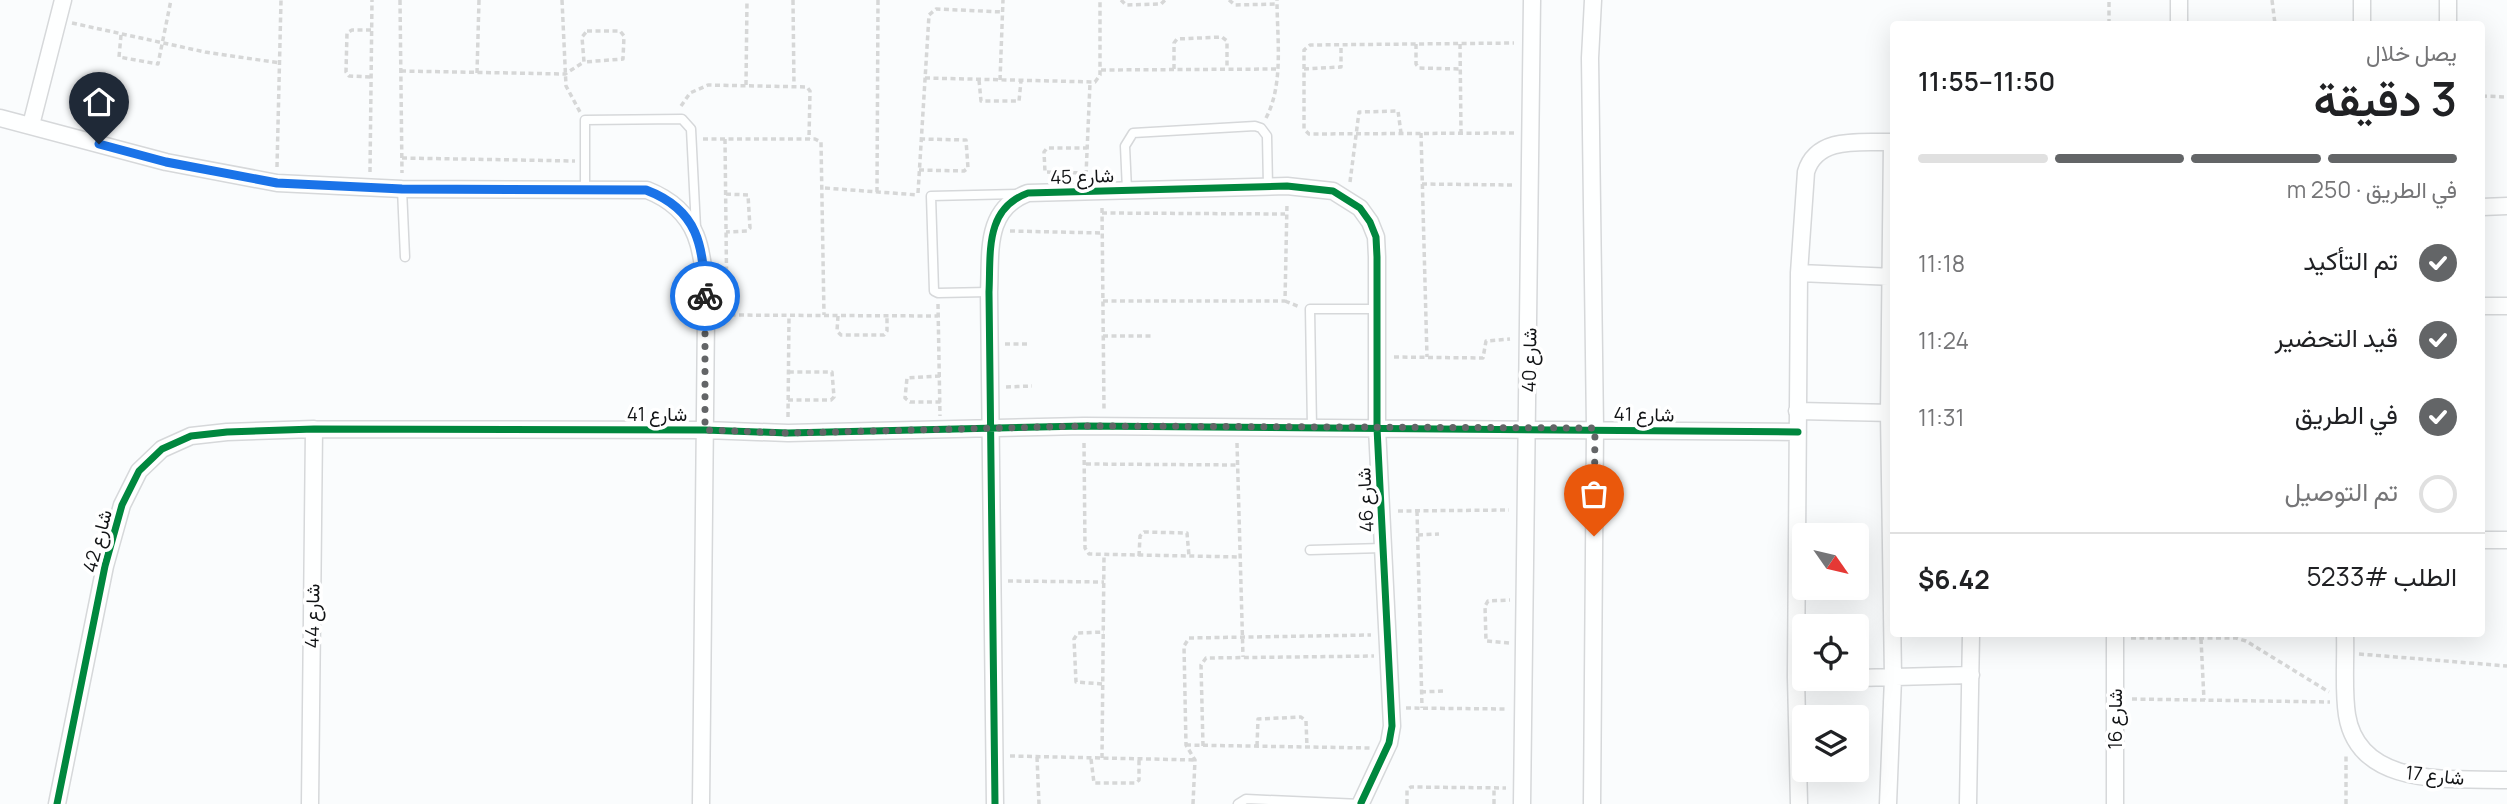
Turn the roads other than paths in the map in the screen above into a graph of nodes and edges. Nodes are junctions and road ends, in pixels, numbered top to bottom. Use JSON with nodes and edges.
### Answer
{"nodes":[{"id":1,"x":63,"y":0,"type":"edge"},
{"id":2,"x":1532,"y":0,"type":"edge"},
{"id":3,"x":1593,"y":0,"type":"edge"},
{"id":4,"x":2179,"y":0,"type":"edge"},
{"id":5,"x":2362,"y":0,"type":"edge"},
{"id":6,"x":2448,"y":0,"type":"edge"},
{"id":7,"x":2179,"y":21,"type":"edge"},
{"id":8,"x":2362,"y":21,"type":"edge"},
{"id":9,"x":2448,"y":21,"type":"edge"},
{"id":10,"x":0,"y":118,"type":"edge"},
{"id":11,"x":31,"y":125,"type":"junction"},
{"id":12,"x":1890,"y":142,"type":"edge"},
{"id":13,"x":1268,"y":187,"type":"junction"},
{"id":14,"x":402,"y":189,"type":"junction"},
{"id":15,"x":585,"y":190,"type":"junction"},
{"id":16,"x":1127,"y":190,"type":"junction"},
{"id":17,"x":1028,"y":193,"type":"junction"},
{"id":18,"x":1347,"y":198,"type":"joint"},
{"id":19,"x":2507,"y":206,"type":"edge"},
{"id":20,"x":2485,"y":207,"type":"edge"},
{"id":21,"x":696,"y":233,"type":"junction"},
{"id":22,"x":405,"y":257,"type":"dead end"},
{"id":23,"x":1798,"y":273,"type":"junction"},
{"id":24,"x":1890,"y":277,"type":"edge"},
{"id":25,"x":989,"y":292,"type":"junction"},
{"id":26,"x":2485,"y":306,"type":"edge"},
{"id":27,"x":2507,"y":306,"type":"edge"},
{"id":28,"x":1377,"y":309,"type":"junction"},
{"id":29,"x":1797,"y":411,"type":"junction"},
{"id":30,"x":1890,"y":414,"type":"edge"},
{"id":31,"x":1312,"y":428,"type":"junction"},
{"id":32,"x":1377,"y":428,"type":"junction"},
{"id":33,"x":1528,"y":428,"type":"junction"},
{"id":34,"x":1595,"y":428,"type":"junction"},
{"id":35,"x":314,"y":429,"type":"junction"},
{"id":36,"x":993,"y":429,"type":"junction"},
{"id":37,"x":705,"y":430,"type":"junction"},
{"id":38,"x":1798,"y":432,"type":"junction"},
{"id":39,"x":2485,"y":540,"type":"edge"},
{"id":40,"x":2507,"y":540,"type":"edge"},
{"id":41,"x":1383,"y":548,"type":"junction"},
{"id":42,"x":1310,"y":550,"type":"dead end"},
{"id":43,"x":1799,"y":614,"type":"edge"},
{"id":44,"x":1893,"y":637,"type":"edge"},
{"id":45,"x":1971,"y":637,"type":"edge"},
{"id":46,"x":2115,"y":637,"type":"edge"},
{"id":47,"x":2346,"y":637,"type":"edge"},
{"id":48,"x":1971,"y":675,"type":"junction"},
{"id":49,"x":1869,"y":678,"type":"edge"},
{"id":50,"x":1893,"y":678,"type":"junction"},
{"id":51,"x":1800,"y":691,"type":"edge"},
{"id":52,"x":2507,"y":780,"type":"edge"},
{"id":53,"x":1522,"y":797,"type":"edge"},
{"id":54,"x":57,"y":804,"type":"edge"},
{"id":55,"x":310,"y":804,"type":"edge"},
{"id":56,"x":701,"y":804,"type":"edge"},
{"id":57,"x":995,"y":804,"type":"edge"},
{"id":58,"x":1238,"y":804,"type":"edge"},
{"id":59,"x":1361,"y":804,"type":"edge"},
{"id":60,"x":1592,"y":804,"type":"edge"},
{"id":61,"x":1800,"y":804,"type":"edge"},
{"id":62,"x":1888,"y":804,"type":"edge"},
{"id":63,"x":1968,"y":804,"type":"edge"},
{"id":64,"x":2115,"y":804,"type":"edge"}],
"edges":[{"from":1,"to":11,"type":"street"},
{"from":2,"to":33,"type":"street","name":"شارع 40"},
{"from":3,"to":34,"type":"street"},
{"from":4,"to":7,"type":"street"},
{"from":5,"to":8,"type":"street"},
{"from":6,"to":9,"type":"street"},
{"from":10,"to":11,"type":"street"},
{"from":11,"to":14,"type":"street"},
{"from":12,"to":23,"type":"street"},
{"from":13,"to":16,"type":"street","name":"شارع 45"},
{"from":13,"to":16,"type":"lane"},
{"from":13,"to":18,"type":"street","name":"شارع 45"},
{"from":14,"to":15,"type":"street"},
{"from":14,"to":22,"type":"lane"},
{"from":15,"to":21,"type":"street"},
{"from":15,"to":21,"type":"lane"},
{"from":16,"to":17,"type":"street","name":"شارع 45"},
{"from":17,"to":25,"type":"street","name":"شارع 45"},
{"from":17,"to":25,"type":"lane"},
{"from":18,"to":28,"type":"street","name":"شارع 46"},
{"from":19,"to":20,"type":"street"},
{"from":21,"to":37,"type":"street"},
{"from":23,"to":24,"type":"street"},
{"from":23,"to":29,"type":"street"},
{"from":25,"to":36,"type":"street"},
{"from":26,"to":27,"type":"street"},
{"from":28,"to":31,"type":"lane"},
{"from":28,"to":32,"type":"street","name":"شارع 46"},
{"from":29,"to":30,"type":"street"},
{"from":29,"to":38,"type":"street"},
{"from":31,"to":32,"type":"street","name":"شارع 41"},
{"from":31,"to":36,"type":"street","name":"شارع 41"},
{"from":32,"to":33,"type":"street","name":"شارع 41"},
{"from":32,"to":41,"type":"street","name":"شارع 46"},
{"from":33,"to":34,"type":"street","name":"شارع 41"},
{"from":33,"to":53,"type":"street","name":"شارع 40"},
{"from":34,"to":38,"type":"street","name":"شارع 41"},
{"from":34,"to":60,"type":"street"},
{"from":35,"to":37,"type":"street","name":"شارع 41"},
{"from":35,"to":54,"type":"street","name":"شارع 42"},
{"from":35,"to":55,"type":"street","name":"شارع 44"},
{"from":36,"to":37,"type":"street","name":"شارع 41"},
{"from":36,"to":57,"type":"street"},
{"from":37,"to":56,"type":"street"},
{"from":38,"to":43,"type":"street"},
{"from":39,"to":40,"type":"street"},
{"from":41,"to":42,"type":"lane"},
{"from":41,"to":59,"type":"street","name":"شارع 46"},
{"from":44,"to":50,"type":"street"},
{"from":45,"to":48,"type":"street"},
{"from":46,"to":64,"type":"street","name":"شارع 16"},
{"from":47,"to":52,"type":"street","name":"شارع 17"},
{"from":48,"to":50,"type":"street"},
{"from":48,"to":63,"type":"street"},
{"from":49,"to":50,"type":"street"},
{"from":50,"to":62,"type":"street"},
{"from":51,"to":61,"type":"street"},
{"from":58,"to":59,"type":"lane"}]}
